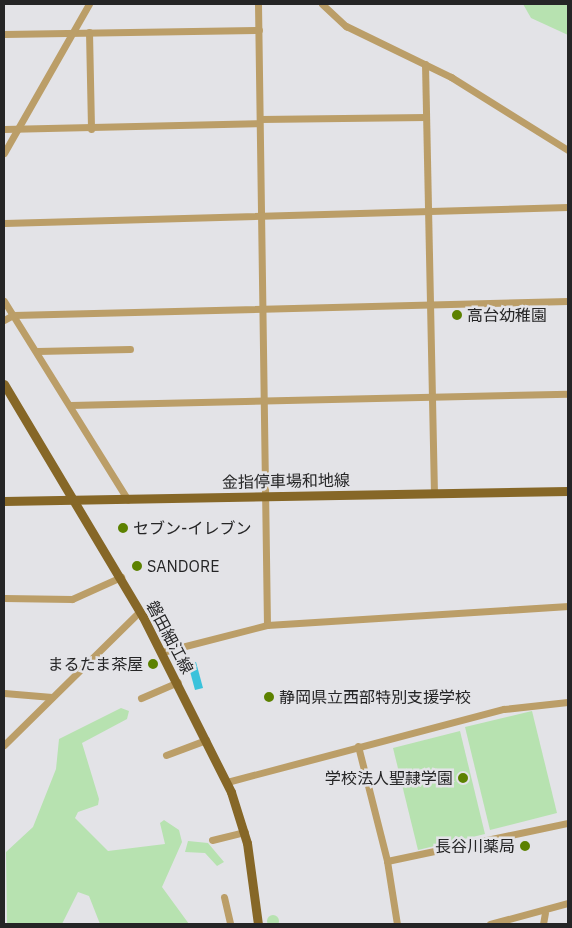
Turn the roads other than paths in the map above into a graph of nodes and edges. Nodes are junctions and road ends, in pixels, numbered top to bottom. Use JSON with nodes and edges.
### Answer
{"nodes":[{"id":1,"x":89,"y":4,"type":"edge"},
{"id":2,"x":258,"y":4,"type":"edge"},
{"id":3,"x":322,"y":4,"type":"edge"},
{"id":4,"x":258,"y":30,"type":"junction"},
{"id":5,"x":73,"y":31,"type":"junction"},
{"id":6,"x":89,"y":32,"type":"junction"},
{"id":7,"x":4,"y":34,"type":"edge"},
{"id":8,"x":425,"y":64,"type":"junction"},
{"id":9,"x":426,"y":117,"type":"junction"},
{"id":10,"x":259,"y":121,"type":"junction"},
{"id":11,"x":4,"y":128,"type":"edge"},
{"id":12,"x":18,"y":128,"type":"junction"},
{"id":13,"x":91,"y":129,"type":"junction"},
{"id":14,"x":568,"y":150,"type":"edge"},
{"id":15,"x":4,"y":153,"type":"edge"},
{"id":16,"x":568,"y":208,"type":"edge"},
{"id":17,"x":428,"y":209,"type":"junction"},
{"id":18,"x":261,"y":215,"type":"junction"},
{"id":19,"x":4,"y":223,"type":"edge"},
{"id":20,"x":4,"y":301,"type":"edge"},
{"id":21,"x":568,"y":301,"type":"edge"},
{"id":22,"x":430,"y":304,"type":"junction"},
{"id":23,"x":263,"y":310,"type":"junction"},
{"id":24,"x":13,"y":315,"type":"junction"},
{"id":25,"x":4,"y":320,"type":"edge"},
{"id":26,"x":130,"y":350,"type":"dead end"},
{"id":27,"x":36,"y":351,"type":"junction"},
{"id":28,"x":4,"y":384,"type":"edge"},
{"id":29,"x":568,"y":394,"type":"edge"},
{"id":30,"x":431,"y":398,"type":"junction"},
{"id":31,"x":264,"y":401,"type":"junction"},
{"id":32,"x":70,"y":405,"type":"junction"},
{"id":33,"x":568,"y":491,"type":"edge"},
{"id":34,"x":434,"y":493,"type":"junction"},
{"id":35,"x":266,"y":497,"type":"junction"},
{"id":36,"x":4,"y":500,"type":"edge"},
{"id":37,"x":128,"y":500,"type":"junction"},
{"id":38,"x":76,"y":502,"type":"junction"},
{"id":39,"x":121,"y":577,"type":"junction"},
{"id":40,"x":4,"y":598,"type":"edge"},
{"id":41,"x":568,"y":606,"type":"edge"},
{"id":42,"x":140,"y":611,"type":"junction"},
{"id":43,"x":267,"y":625,"type":"junction"},
{"id":44,"x":162,"y":652,"type":"junction"},
{"id":45,"x":178,"y":682,"type":"junction"},
{"id":46,"x":4,"y":693,"type":"edge"},
{"id":47,"x":52,"y":697,"type":"junction"},
{"id":48,"x":141,"y":698,"type":"dead end"},
{"id":49,"x":568,"y":702,"type":"edge"},
{"id":50,"x":206,"y":740,"type":"junction"},
{"id":51,"x":4,"y":745,"type":"edge"},
{"id":52,"x":358,"y":746,"type":"junction"},
{"id":53,"x":166,"y":755,"type":"dead end"},
{"id":54,"x":227,"y":782,"type":"junction"},
{"id":55,"x":568,"y":823,"type":"edge"},
{"id":56,"x":245,"y":832,"type":"junction"},
{"id":57,"x":212,"y":840,"type":"dead end"},
{"id":58,"x":387,"y":861,"type":"junction"},
{"id":59,"x":224,"y":897,"type":"dead end"},
{"id":60,"x":568,"y":903,"type":"edge"},
{"id":61,"x":545,"y":913,"type":"junction"},
{"id":62,"x":230,"y":924,"type":"edge"},
{"id":63,"x":258,"y":924,"type":"edge"},
{"id":64,"x":397,"y":924,"type":"edge"},
{"id":65,"x":490,"y":924,"type":"edge"},
{"id":66,"x":543,"y":924,"type":"edge"}],
"edges":[{"from":1,"to":5,"type":"street"},
{"from":2,"to":4,"type":"street"},
{"from":3,"to":8,"type":"street"},
{"from":4,"to":6,"type":"street"},
{"from":4,"to":10,"type":"street"},
{"from":5,"to":6,"type":"street"},
{"from":5,"to":7,"type":"street"},
{"from":5,"to":12,"type":"street"},
{"from":6,"to":13,"type":"street"},
{"from":8,"to":9,"type":"street"},
{"from":8,"to":14,"type":"street"},
{"from":9,"to":10,"type":"street"},
{"from":9,"to":17,"type":"street"},
{"from":10,"to":13,"type":"street"},
{"from":10,"to":18,"type":"street"},
{"from":11,"to":12,"type":"street"},
{"from":12,"to":13,"type":"street"},
{"from":12,"to":15,"type":"street"},
{"from":16,"to":17,"type":"street"},
{"from":17,"to":18,"type":"street"},
{"from":17,"to":22,"type":"street"},
{"from":18,"to":19,"type":"street"},
{"from":18,"to":23,"type":"street"},
{"from":20,"to":24,"type":"street"},
{"from":21,"to":22,"type":"street"},
{"from":22,"to":23,"type":"street"},
{"from":22,"to":30,"type":"street"},
{"from":23,"to":24,"type":"street"},
{"from":23,"to":31,"type":"street"},
{"from":24,"to":25,"type":"street"},
{"from":24,"to":27,"type":"street"},
{"from":26,"to":27,"type":"street"},
{"from":27,"to":32,"type":"street"},
{"from":28,"to":38,"type":"main road","name":"磐田細江線"},
{"from":29,"to":30,"type":"street"},
{"from":30,"to":31,"type":"street"},
{"from":30,"to":34,"type":"street"},
{"from":31,"to":32,"type":"street"},
{"from":31,"to":35,"type":"street"},
{"from":32,"to":37,"type":"street"},
{"from":33,"to":34,"type":"main road","name":"金指停車場和地線"},
{"from":34,"to":35,"type":"main road","name":"金指停車場和地線"},
{"from":35,"to":37,"type":"main road","name":"金指停車場和地線"},
{"from":35,"to":43,"type":"street"},
{"from":36,"to":38,"type":"main road","name":"金指停車場和地線"},
{"from":37,"to":38,"type":"main road","name":"金指停車場和地線"},
{"from":38,"to":39,"type":"main road","name":"磐田細江線"},
{"from":39,"to":40,"type":"street"},
{"from":39,"to":42,"type":"main road","name":"磐田細江線"},
{"from":41,"to":43,"type":"street"},
{"from":42,"to":44,"type":"main road","name":"磐田細江線"},
{"from":42,"to":47,"type":"street"},
{"from":43,"to":44,"type":"street"},
{"from":44,"to":45,"type":"main road","name":"磐田細江線"},
{"from":45,"to":48,"type":"street"},
{"from":45,"to":50,"type":"main road","name":"磐田細江線"},
{"from":46,"to":47,"type":"street"},
{"from":47,"to":51,"type":"street"},
{"from":49,"to":52,"type":"street"},
{"from":50,"to":53,"type":"street"},
{"from":50,"to":54,"type":"main road","name":"磐田細江線"},
{"from":52,"to":54,"type":"street"},
{"from":52,"to":58,"type":"street"},
{"from":54,"to":56,"type":"main road","name":"磐田細江線"},
{"from":55,"to":58,"type":"street"},
{"from":56,"to":57,"type":"street"},
{"from":56,"to":63,"type":"main road","name":"磐田細江線"},
{"from":58,"to":64,"type":"street"},
{"from":59,"to":62,"type":"street"},
{"from":60,"to":61,"type":"street"},
{"from":61,"to":65,"type":"street"},
{"from":61,"to":66,"type":"street"}]}
